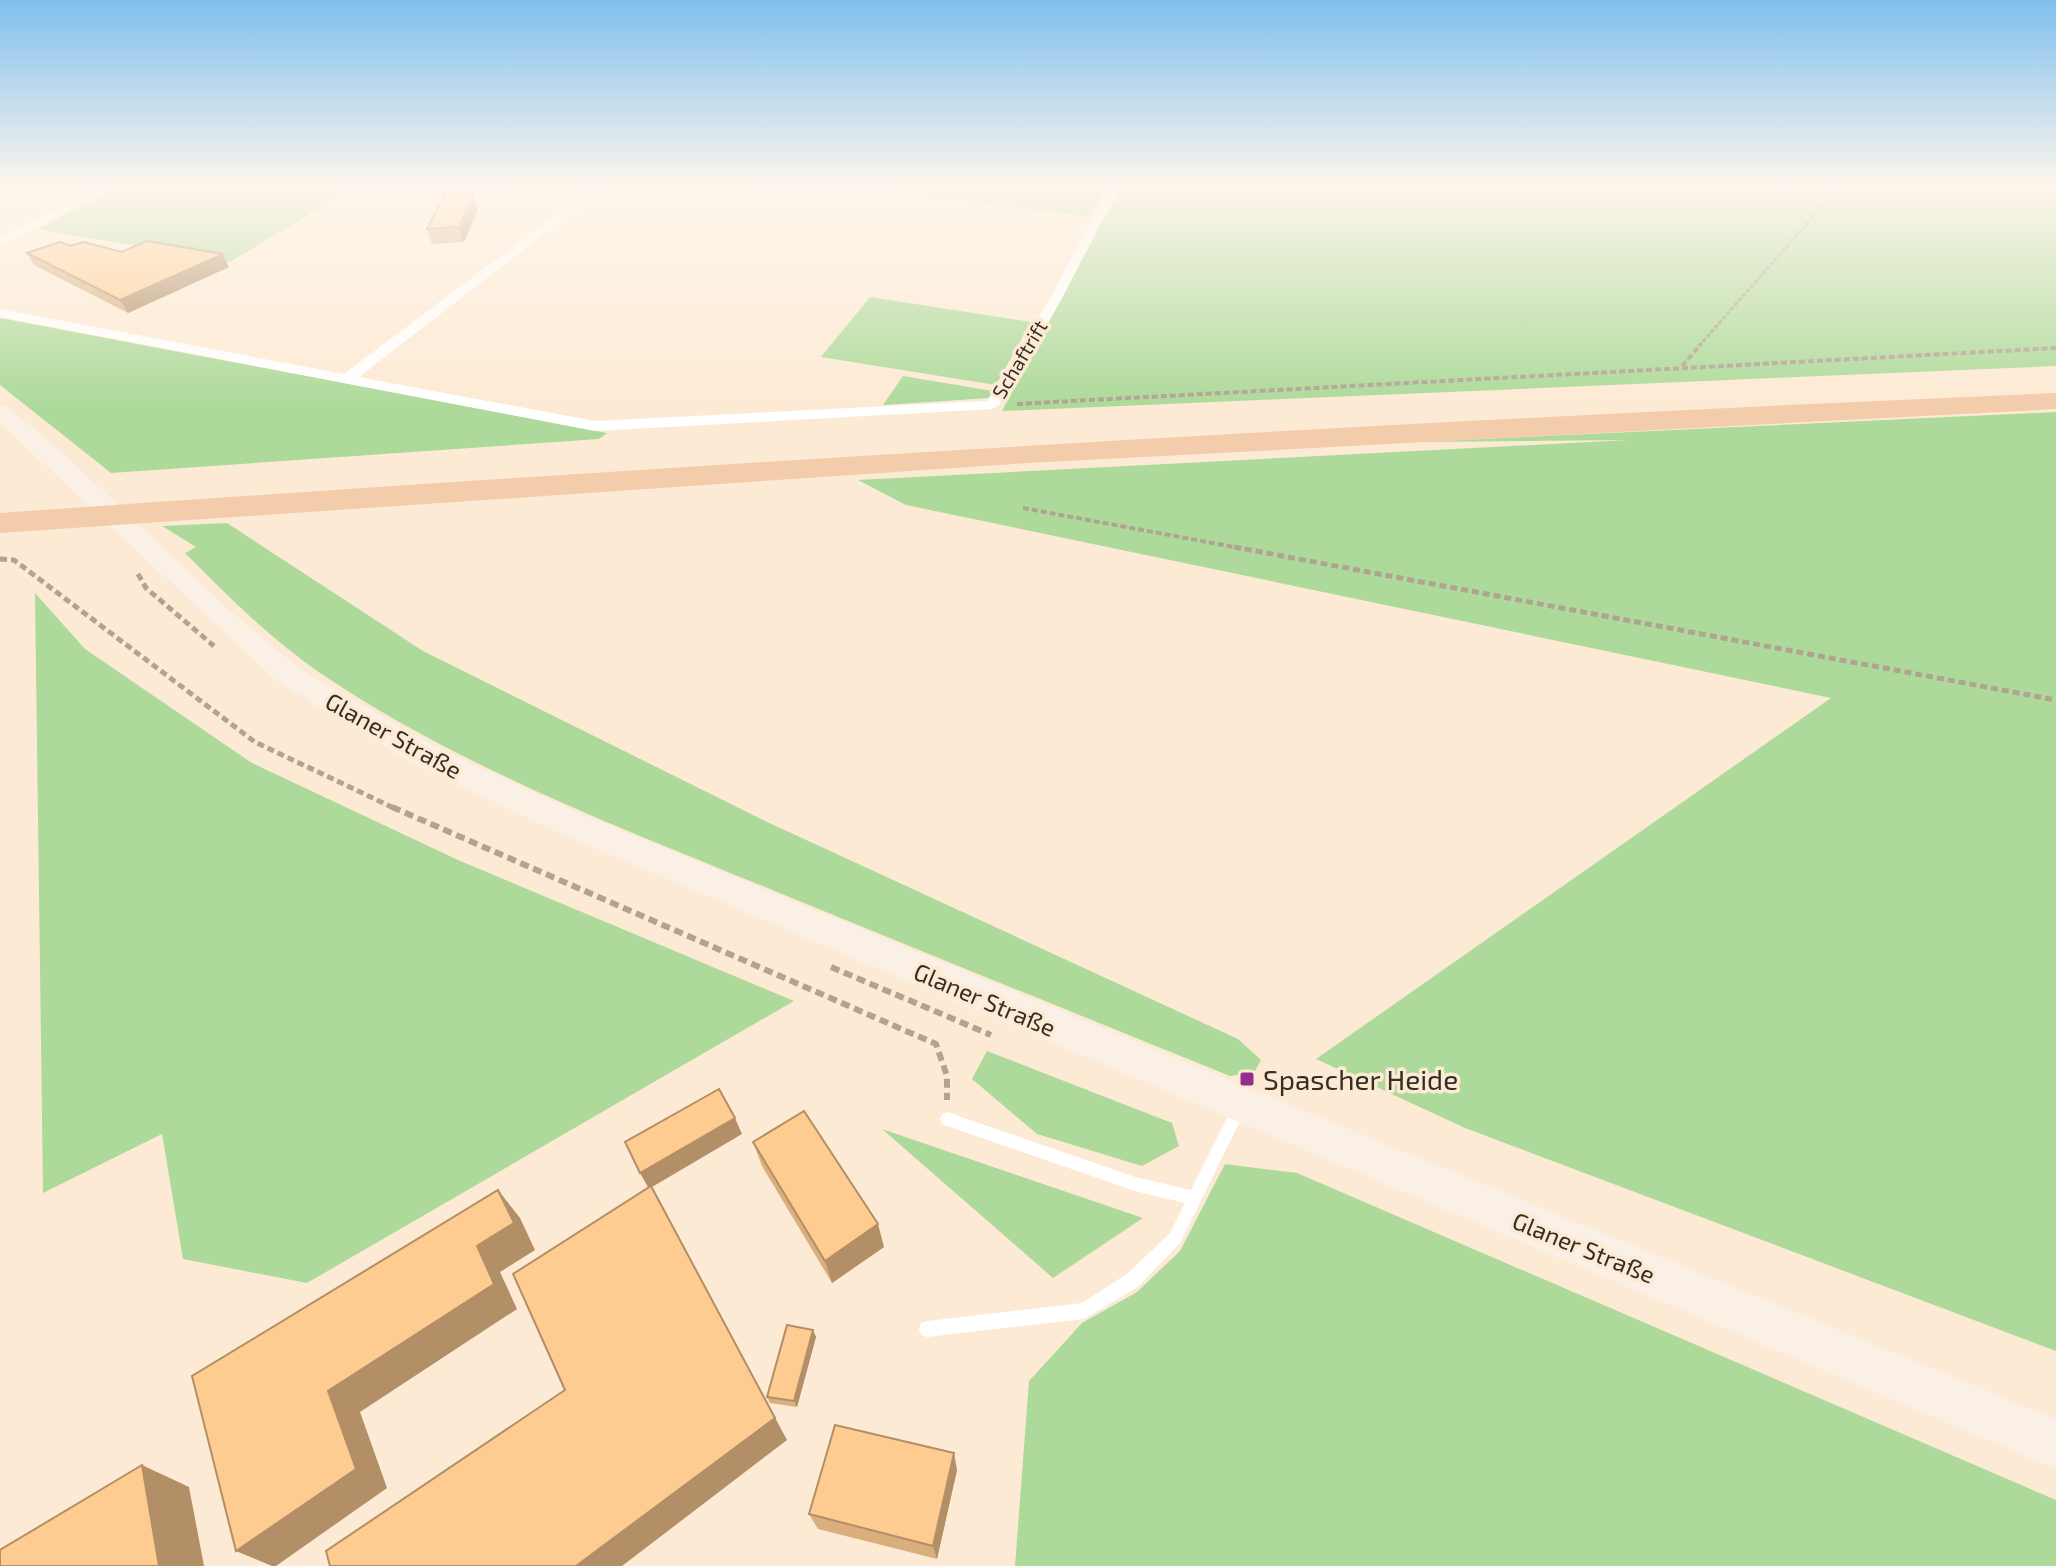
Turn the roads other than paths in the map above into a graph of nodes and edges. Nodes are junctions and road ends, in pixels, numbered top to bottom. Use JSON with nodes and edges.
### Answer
{"nodes":[{"id":1,"x":505,"y":259,"type":"edge"},
{"id":2,"x":1077,"y":259,"type":"edge"},
{"id":3,"x":0,"y":313,"type":"edge"},
{"id":4,"x":344,"y":381,"type":"junction"},
{"id":5,"x":2056,"y":382,"type":"edge"},
{"id":6,"x":2056,"y":401,"type":"edge"},
{"id":7,"x":0,"y":412,"type":"edge"},
{"id":8,"x":0,"y":502,"type":"edge"},
{"id":9,"x":0,"y":523,"type":"edge"},
{"id":10,"x":1241,"y":1105,"type":"junction"},
{"id":11,"x":947,"y":1119,"type":"road end"},
{"id":12,"x":1195,"y":1198,"type":"junction"},
{"id":13,"x":927,"y":1329,"type":"dead end"},
{"id":14,"x":2056,"y":1444,"type":"edge"}],
"edges":[{"from":1,"to":4,"type":"street"},
{"from":2,"to":4,"type":"street","name":"Schaftrift"},
{"from":3,"to":4,"type":"street"},
{"from":5,"to":8,"type":"highway"},
{"from":6,"to":9,"type":"highway"},
{"from":7,"to":10,"type":"street","name":"Glaner Straße"},
{"from":10,"to":12,"type":"lane"},
{"from":10,"to":14,"type":"street","name":"Glaner Straße"},
{"from":11,"to":12,"type":"lane"},
{"from":12,"to":13,"type":"lane"}]}
